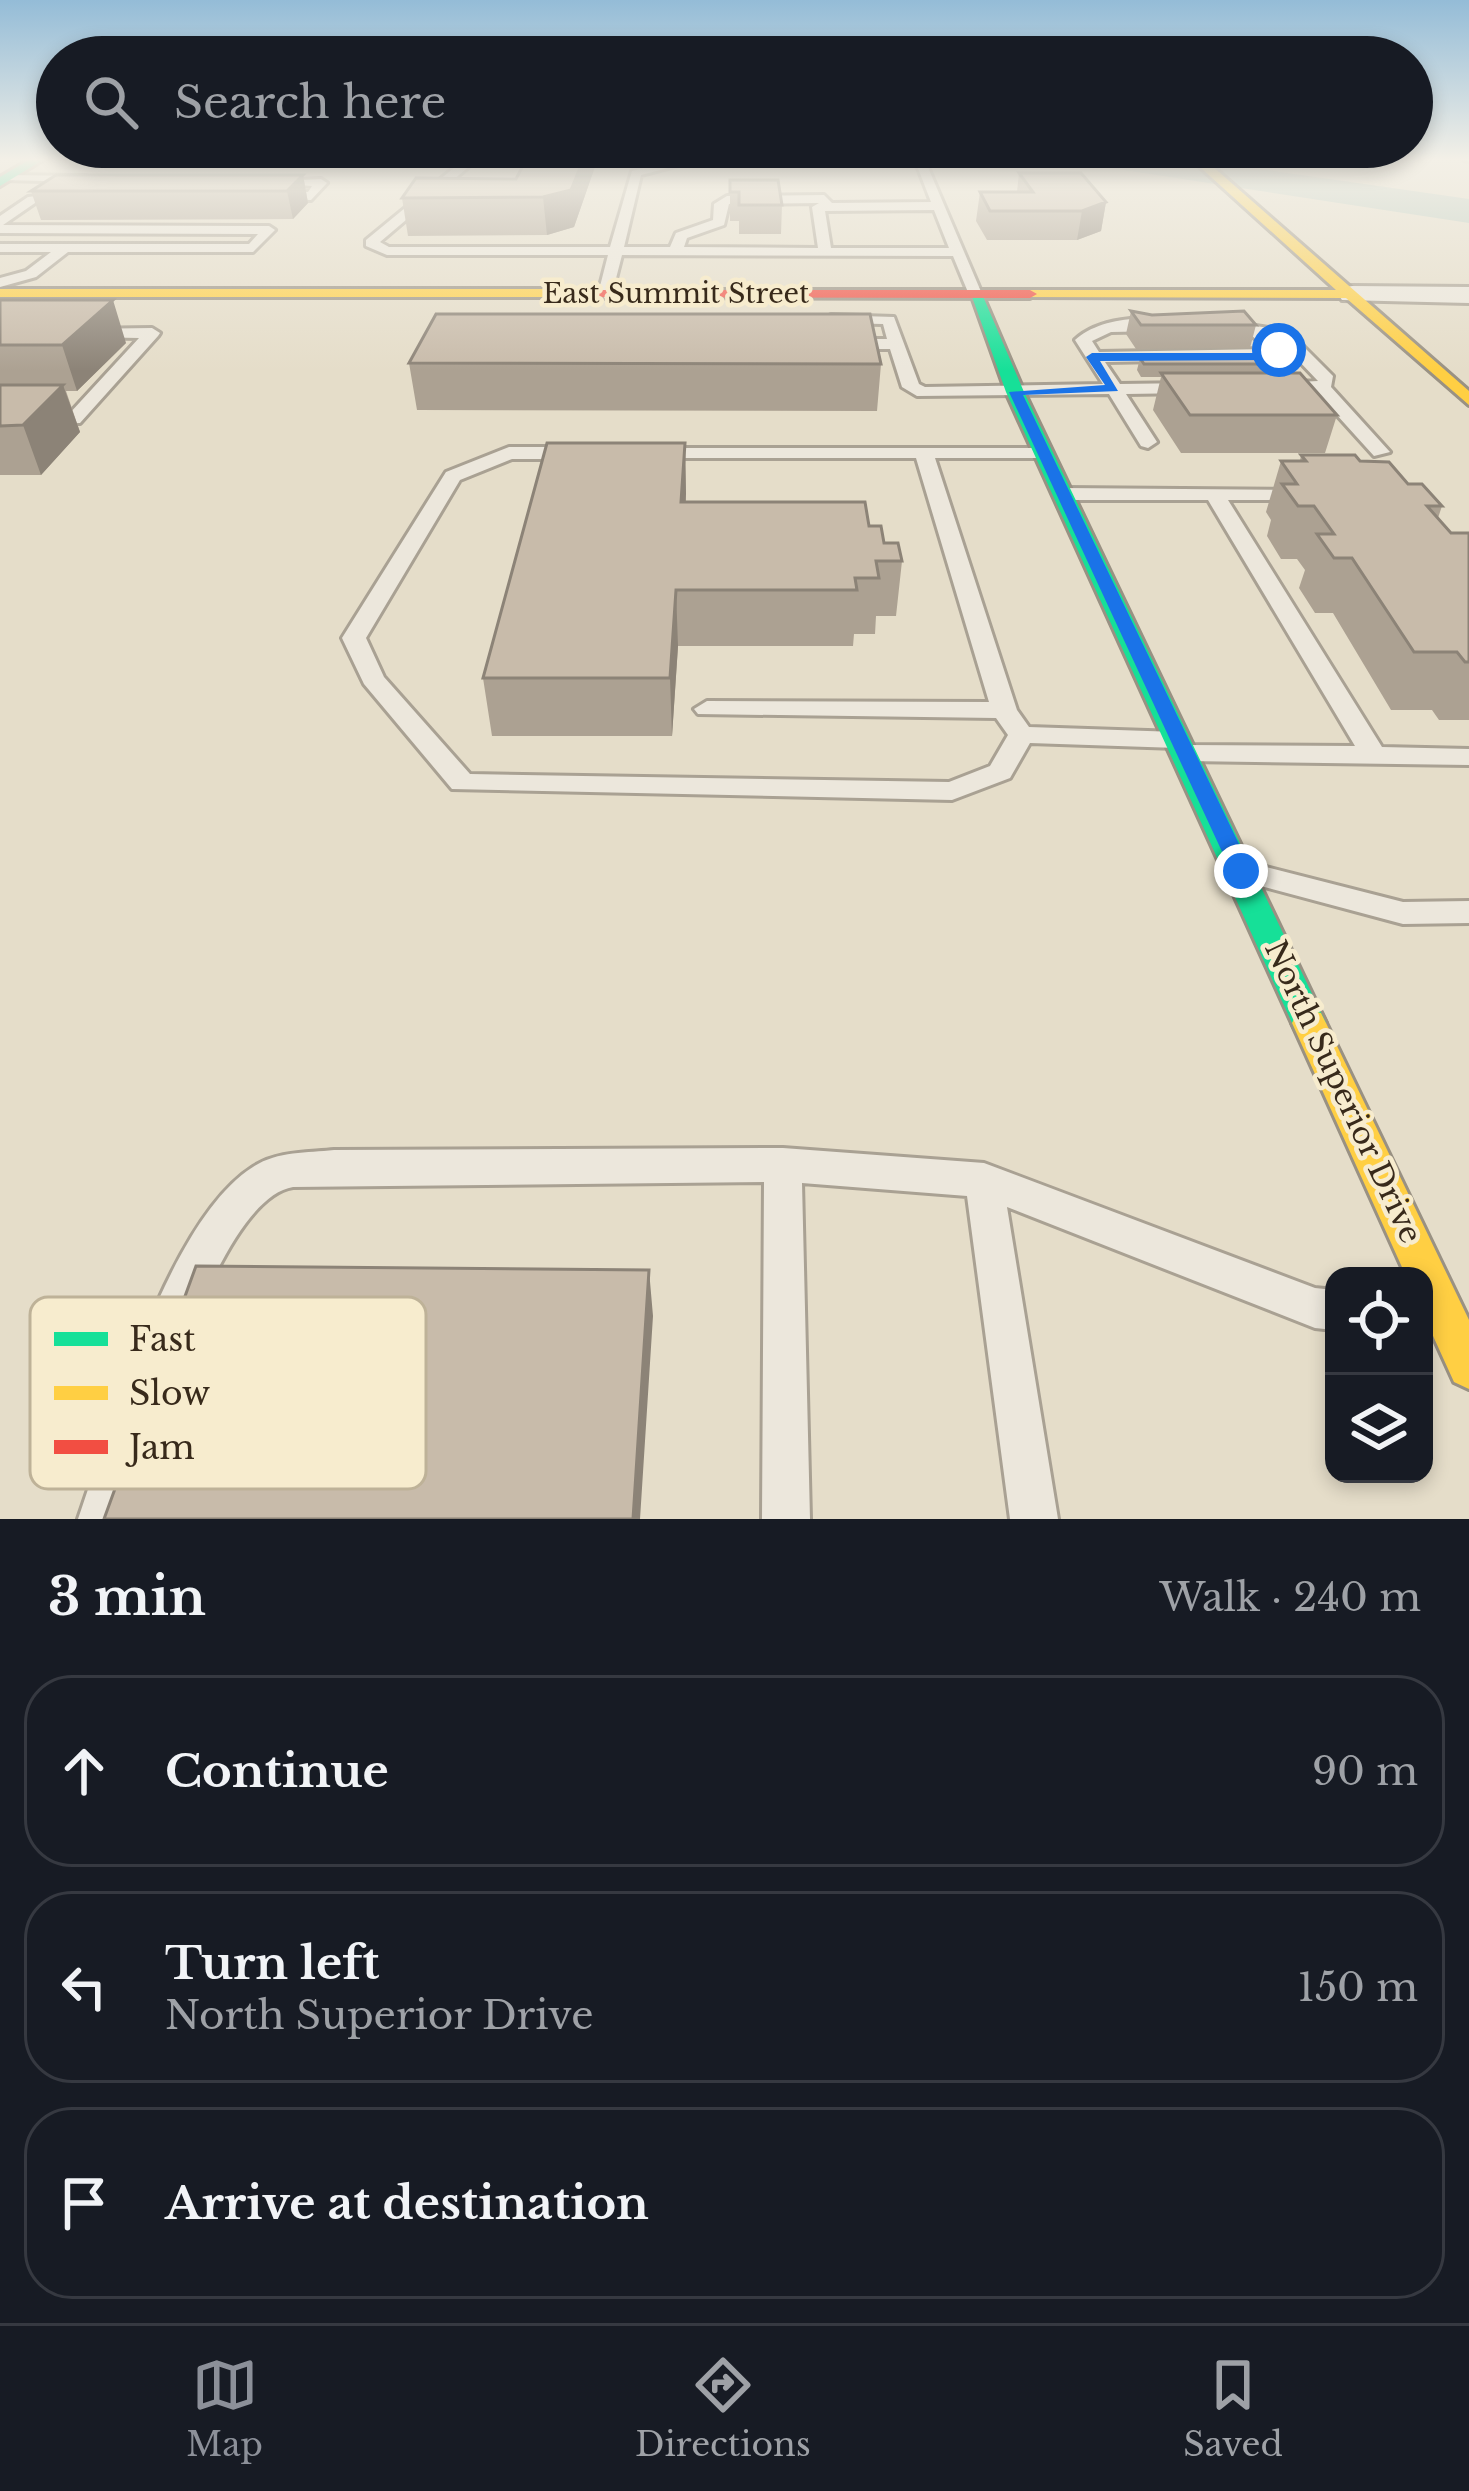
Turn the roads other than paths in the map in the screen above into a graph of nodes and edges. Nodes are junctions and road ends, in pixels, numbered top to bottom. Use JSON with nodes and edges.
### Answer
{"nodes":[{"id":1,"x":1,"y":229,"type":"edge"},
{"id":2,"x":387,"y":229,"type":"edge"},
{"id":3,"x":621,"y":229,"type":"edge"},
{"id":4,"x":700,"y":229,"type":"edge"},
{"id":5,"x":821,"y":229,"type":"edge"},
{"id":6,"x":948,"y":229,"type":"edge"},
{"id":7,"x":1276,"y":229,"type":"edge"},
{"id":8,"x":88,"y":230,"type":"junction"},
{"id":9,"x":0,"y":248,"type":"edge"},
{"id":10,"x":64,"y":248,"type":"junction"},
{"id":11,"x":825,"y":252,"type":"junction"},
{"id":12,"x":958,"y":252,"type":"junction"},
{"id":13,"x":615,"y":253,"type":"junction"},
{"id":14,"x":675,"y":253,"type":"junction"},
{"id":15,"x":35,"y":284,"type":"junction"},
{"id":16,"x":2,"y":292,"type":"edge"},
{"id":17,"x":605,"y":294,"type":"junction"},
{"id":18,"x":975,"y":294,"type":"junction"},
{"id":19,"x":1352,"y":294,"type":"junction"},
{"id":20,"x":1469,"y":295,"type":"edge"},
{"id":21,"x":813,"y":318,"type":"edge"},
{"id":22,"x":1195,"y":329,"type":"junction"},
{"id":23,"x":65,"y":332,"type":"edge"},
{"id":24,"x":828,"y":344,"type":"edge"},
{"id":25,"x":895,"y":344,"type":"junction"},
{"id":26,"x":1094,"y":361,"type":"junction"},
{"id":27,"x":1312,"y":364,"type":"junction"},
{"id":28,"x":1206,"y":388,"type":"edge"},
{"id":29,"x":1252,"y":388,"type":"edge"},
{"id":30,"x":1322,"y":388,"type":"junction"},
{"id":31,"x":1113,"y":389,"type":"junction"},
{"id":32,"x":1015,"y":392,"type":"junction"},
{"id":33,"x":1469,"y":400,"type":"edge"},
{"id":34,"x":0,"y":419,"type":"edge"},
{"id":35,"x":1148,"y":442,"type":"dead end"},
{"id":36,"x":1043,"y":452,"type":"junction"},
{"id":37,"x":1381,"y":452,"type":"dead end"},
{"id":38,"x":924,"y":455,"type":"junction"},
{"id":39,"x":1063,"y":494,"type":"junction"},
{"id":40,"x":1214,"y":494,"type":"junction"},
{"id":41,"x":1326,"y":494,"type":"edge"},
{"id":42,"x":707,"y":709,"type":"dead end"},
{"id":43,"x":1004,"y":710,"type":"junction"},
{"id":44,"x":1021,"y":735,"type":"junction"},
{"id":45,"x":1184,"y":747,"type":"junction"},
{"id":46,"x":1374,"y":755,"type":"junction"},
{"id":47,"x":1469,"y":757,"type":"edge"},
{"id":48,"x":1241,"y":871,"type":"junction"},
{"id":49,"x":1469,"y":912,"type":"edge"},
{"id":50,"x":783,"y":1165,"type":"junction"},
{"id":51,"x":984,"y":1180,"type":"junction"},
{"id":52,"x":185,"y":1297,"type":"edge"},
{"id":53,"x":1325,"y":1309,"type":"edge"},
{"id":54,"x":1447,"y":1315,"type":"edge"},
{"id":55,"x":1469,"y":1367,"type":"edge"},
{"id":56,"x":113,"y":1489,"type":"edge"},
{"id":57,"x":102,"y":1519,"type":"edge"},
{"id":58,"x":786,"y":1519,"type":"edge"},
{"id":59,"x":1034,"y":1519,"type":"edge"}],
"edges":[{"from":1,"to":8,"type":"lane"},
{"from":2,"to":13,"type":"lane"},
{"from":3,"to":13,"type":"lane"},
{"from":4,"to":14,"type":"lane"},
{"from":5,"to":11,"type":"lane"},
{"from":6,"to":12,"type":"lane"},
{"from":7,"to":19,"type":"street"},
{"from":8,"to":10,"type":"lane"},
{"from":8,"to":10,"type":"lane"},
{"from":9,"to":10,"type":"lane"},
{"from":10,"to":15,"type":"lane"},
{"from":11,"to":12,"type":"lane"},
{"from":11,"to":14,"type":"lane"},
{"from":12,"to":18,"type":"lane"},
{"from":13,"to":14,"type":"lane"},
{"from":13,"to":17,"type":"lane"},
{"from":15,"to":16,"type":"street","name":"East Summit Street"},
{"from":15,"to":17,"type":"street","name":"East Summit Street"},
{"from":17,"to":18,"type":"street","name":"East Summit Street"},
{"from":18,"to":19,"type":"street","name":"East Summit Street"},
{"from":18,"to":32,"type":"street","name":"North Superior Drive"},
{"from":19,"to":20,"type":"street"},
{"from":19,"to":33,"type":"street"},
{"from":21,"to":25,"type":"lane"},
{"from":22,"to":26,"type":"lane"},
{"from":22,"to":26,"type":"lane"},
{"from":22,"to":27,"type":"lane"},
{"from":23,"to":34,"type":"lane"},
{"from":24,"to":25,"type":"lane"},
{"from":25,"to":32,"type":"lane"},
{"from":26,"to":27,"type":"lane"},
{"from":26,"to":31,"type":"lane"},
{"from":27,"to":30,"type":"lane"},
{"from":28,"to":31,"type":"lane"},
{"from":29,"to":30,"type":"lane"},
{"from":30,"to":37,"type":"lane"},
{"from":31,"to":32,"type":"lane"},
{"from":31,"to":35,"type":"lane"},
{"from":32,"to":36,"type":"street","name":"North Superior Drive"},
{"from":36,"to":38,"type":"lane"},
{"from":36,"to":39,"type":"street","name":"North Superior Drive"},
{"from":38,"to":43,"type":"lane"},
{"from":38,"to":44,"type":"lane"},
{"from":39,"to":40,"type":"lane"},
{"from":39,"to":45,"type":"street","name":"North Superior Drive"},
{"from":40,"to":41,"type":"lane"},
{"from":40,"to":46,"type":"lane"},
{"from":42,"to":43,"type":"lane"},
{"from":43,"to":44,"type":"lane"},
{"from":44,"to":45,"type":"lane"},
{"from":45,"to":46,"type":"lane"},
{"from":45,"to":48,"type":"street","name":"North Superior Drive"},
{"from":46,"to":47,"type":"lane"},
{"from":48,"to":49,"type":"lane"},
{"from":48,"to":54,"type":"street","name":"North Superior Drive"},
{"from":50,"to":51,"type":"lane"},
{"from":50,"to":52,"type":"lane"},
{"from":50,"to":58,"type":"lane"},
{"from":51,"to":53,"type":"lane"},
{"from":51,"to":59,"type":"lane"},
{"from":54,"to":55,"type":"street","name":"North Superior Drive"},
{"from":56,"to":57,"type":"lane"}]}
